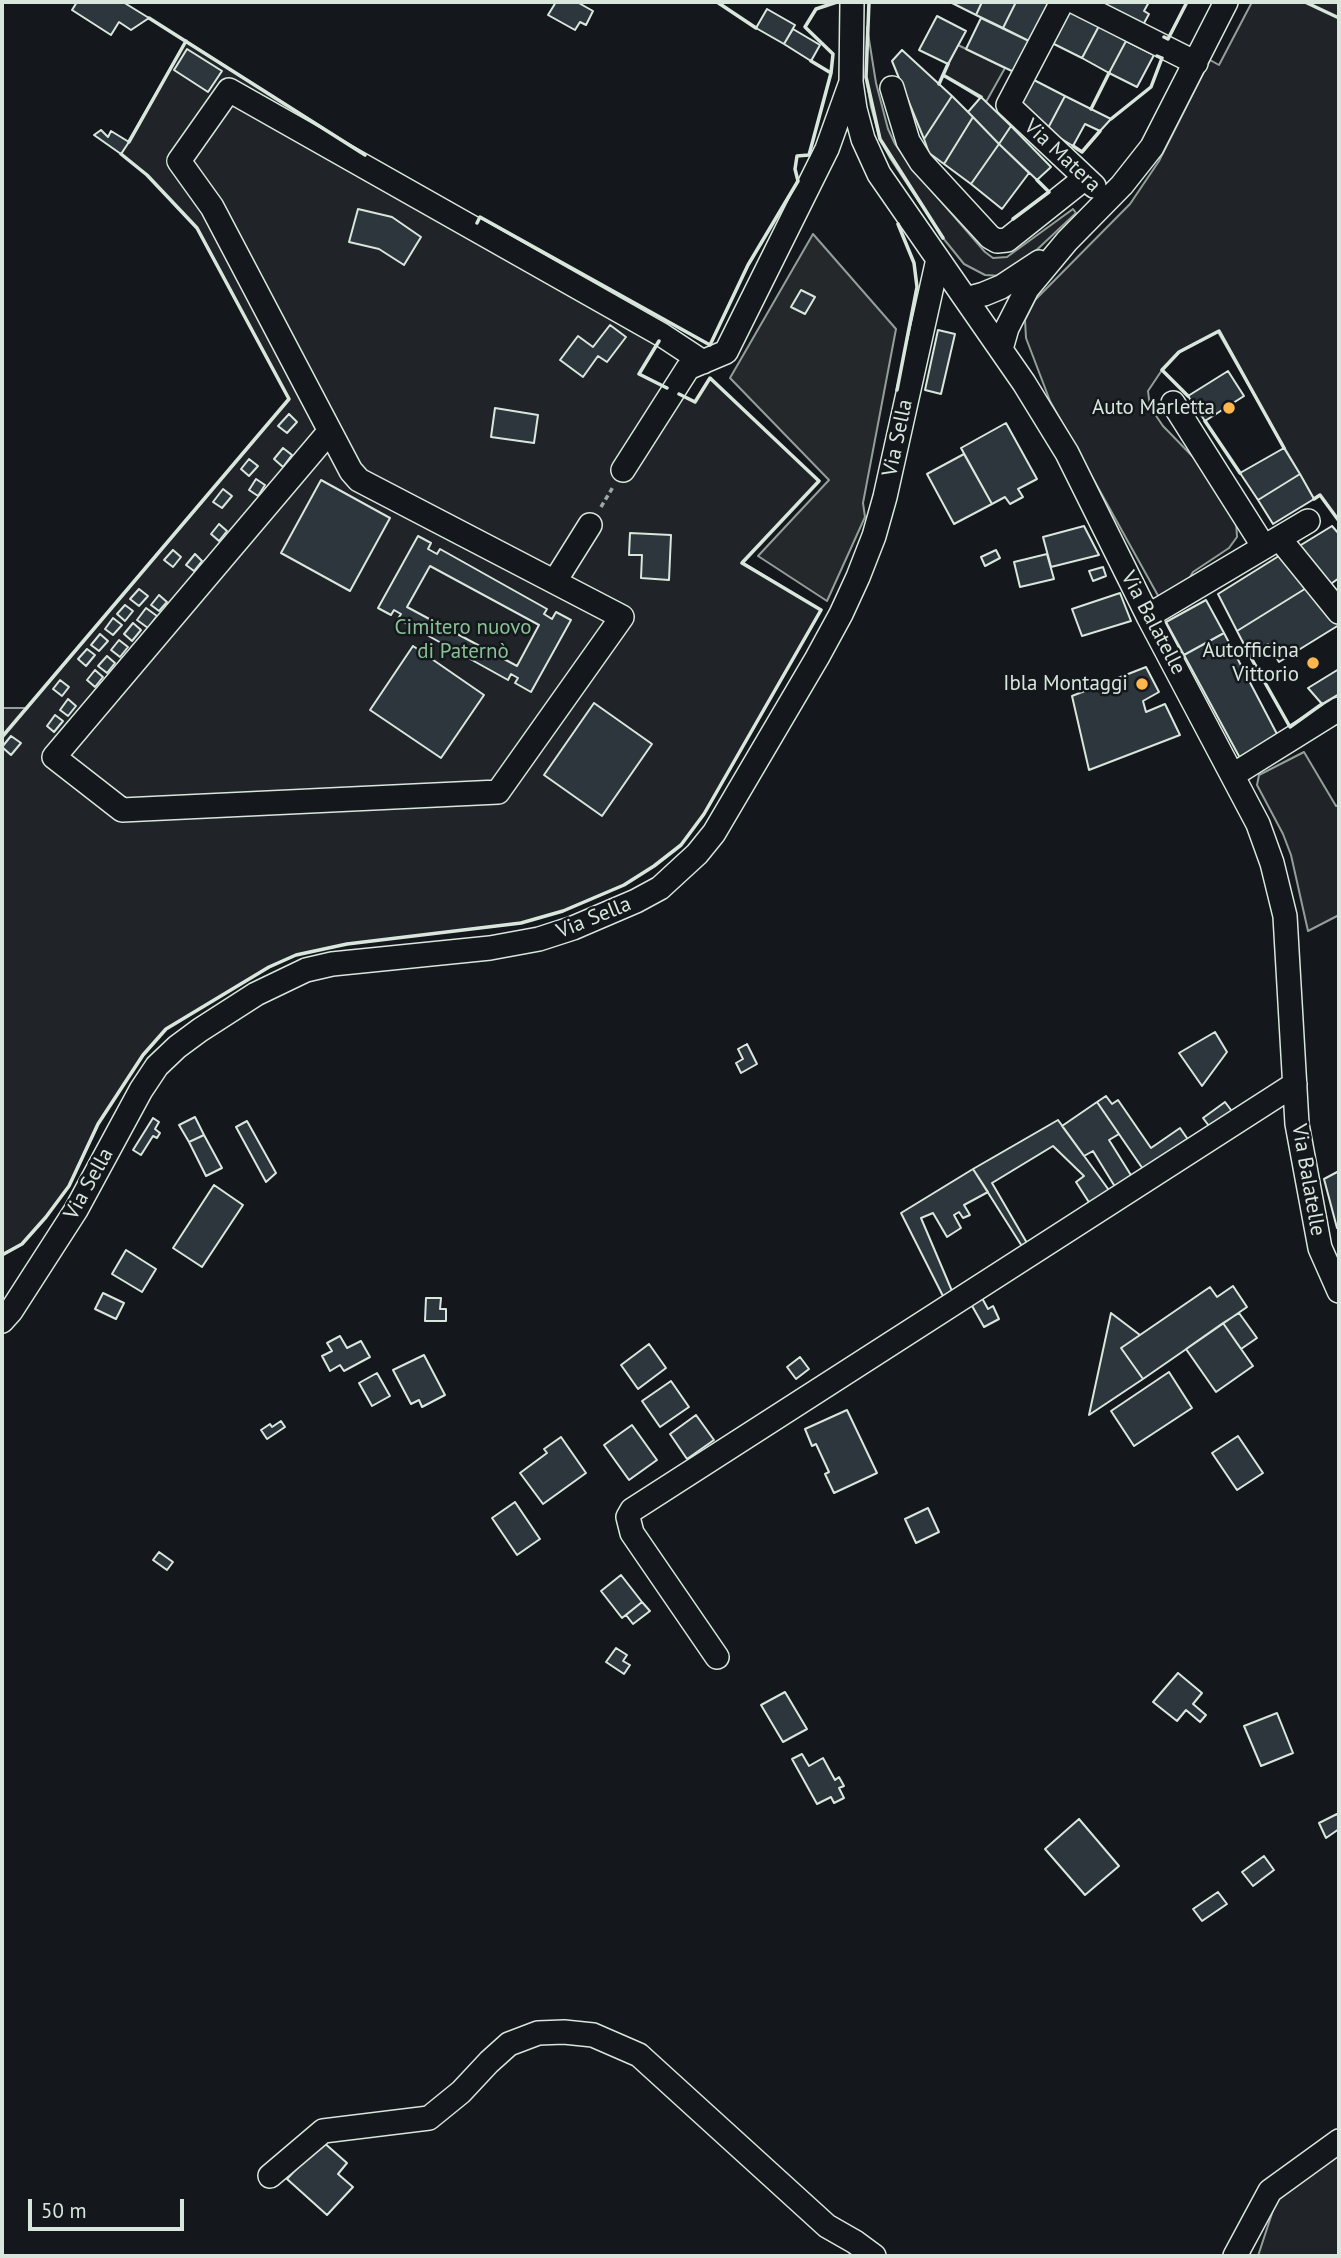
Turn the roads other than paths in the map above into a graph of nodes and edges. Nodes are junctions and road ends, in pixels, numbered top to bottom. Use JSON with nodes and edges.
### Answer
{"nodes":[{"id":1,"x":852,"y":2,"type":"edge"},
{"id":2,"x":1062,"y":2,"type":"edge"},
{"id":3,"x":1075,"y":2,"type":"edge"},
{"id":4,"x":1226,"y":2,"type":"edge"},
{"id":5,"x":1196,"y":63,"type":"junction"},
{"id":6,"x":851,"y":82,"type":"junction"},
{"id":7,"x":892,"y":88,"type":"dead end"},
{"id":8,"x":1085,"y":178,"type":"junction"},
{"id":9,"x":1108,"y":200,"type":"junction"},
{"id":10,"x":1067,"y":241,"type":"junction"},
{"id":11,"x":937,"y":259,"type":"junction"},
{"id":12,"x":966,"y":299,"type":"junction"},
{"id":13,"x":1001,"y":349,"type":"junction"},
{"id":14,"x":703,"y":362,"type":"junction"},
{"id":15,"x":1174,"y":403,"type":"dead end"},
{"id":16,"x":329,"y":432,"type":"junction"},
{"id":17,"x":623,"y":470,"type":"road end"},
{"id":18,"x":1308,"y":521,"type":"dead end"},
{"id":19,"x":590,"y":525,"type":"road end"},
{"id":20,"x":1272,"y":543,"type":"junction"},
{"id":21,"x":555,"y":581,"type":"junction"},
{"id":22,"x":1339,"y":612,"type":"edge"},
{"id":23,"x":1148,"y":616,"type":"junction"},
{"id":24,"x":1339,"y":709,"type":"edge"},
{"id":25,"x":1233,"y":775,"type":"junction"},
{"id":26,"x":1295,"y":1084,"type":"junction"},
{"id":27,"x":1339,"y":1291,"type":"edge"},
{"id":28,"x":2,"y":1321,"type":"edge"},
{"id":29,"x":717,"y":1657,"type":"dead end"},
{"id":30,"x":1339,"y":2141,"type":"edge"},
{"id":31,"x":270,"y":2176,"type":"dead end"},
{"id":32,"x":874,"y":2256,"type":"edge"},
{"id":33,"x":1235,"y":2256,"type":"edge"}],
"edges":[{"from":1,"to":6,"type":"street","name":"Via Balatelle"},
{"from":2,"to":8,"type":"street","name":"Via Matera"},
{"from":3,"to":5,"type":"street"},
{"from":4,"to":5,"type":"street"},
{"from":5,"to":9,"type":"street"},
{"from":6,"to":11,"type":"street","name":"Via Balatelle"},
{"from":6,"to":14,"type":"street"},
{"from":7,"to":8,"type":"street"},
{"from":8,"to":9,"type":"street","name":"Via Matera"},
{"from":9,"to":10,"type":"street"},
{"from":10,"to":12,"type":"street"},
{"from":10,"to":13,"type":"street"},
{"from":11,"to":12,"type":"street","name":"Via Balatelle"},
{"from":11,"to":28,"type":"street","name":"Via Sella"},
{"from":12,"to":13,"type":"street","name":"Via Balatelle"},
{"from":13,"to":23,"type":"street","name":"Via Balatelle"},
{"from":14,"to":16,"type":"street"},
{"from":14,"to":17,"type":"street"},
{"from":15,"to":20,"type":"street"},
{"from":16,"to":21,"type":"street"},
{"from":16,"to":21,"type":"street"},
{"from":18,"to":20,"type":"street"},
{"from":19,"to":21,"type":"street"},
{"from":20,"to":22,"type":"street"},
{"from":20,"to":23,"type":"street"},
{"from":23,"to":25,"type":"street","name":"Via Balatelle"},
{"from":24,"to":25,"type":"street"},
{"from":25,"to":26,"type":"street","name":"Via Balatelle"},
{"from":26,"to":27,"type":"street","name":"Via Balatelle"},
{"from":26,"to":29,"type":"street"},
{"from":30,"to":33,"type":"street"},
{"from":31,"to":32,"type":"street"}]}
